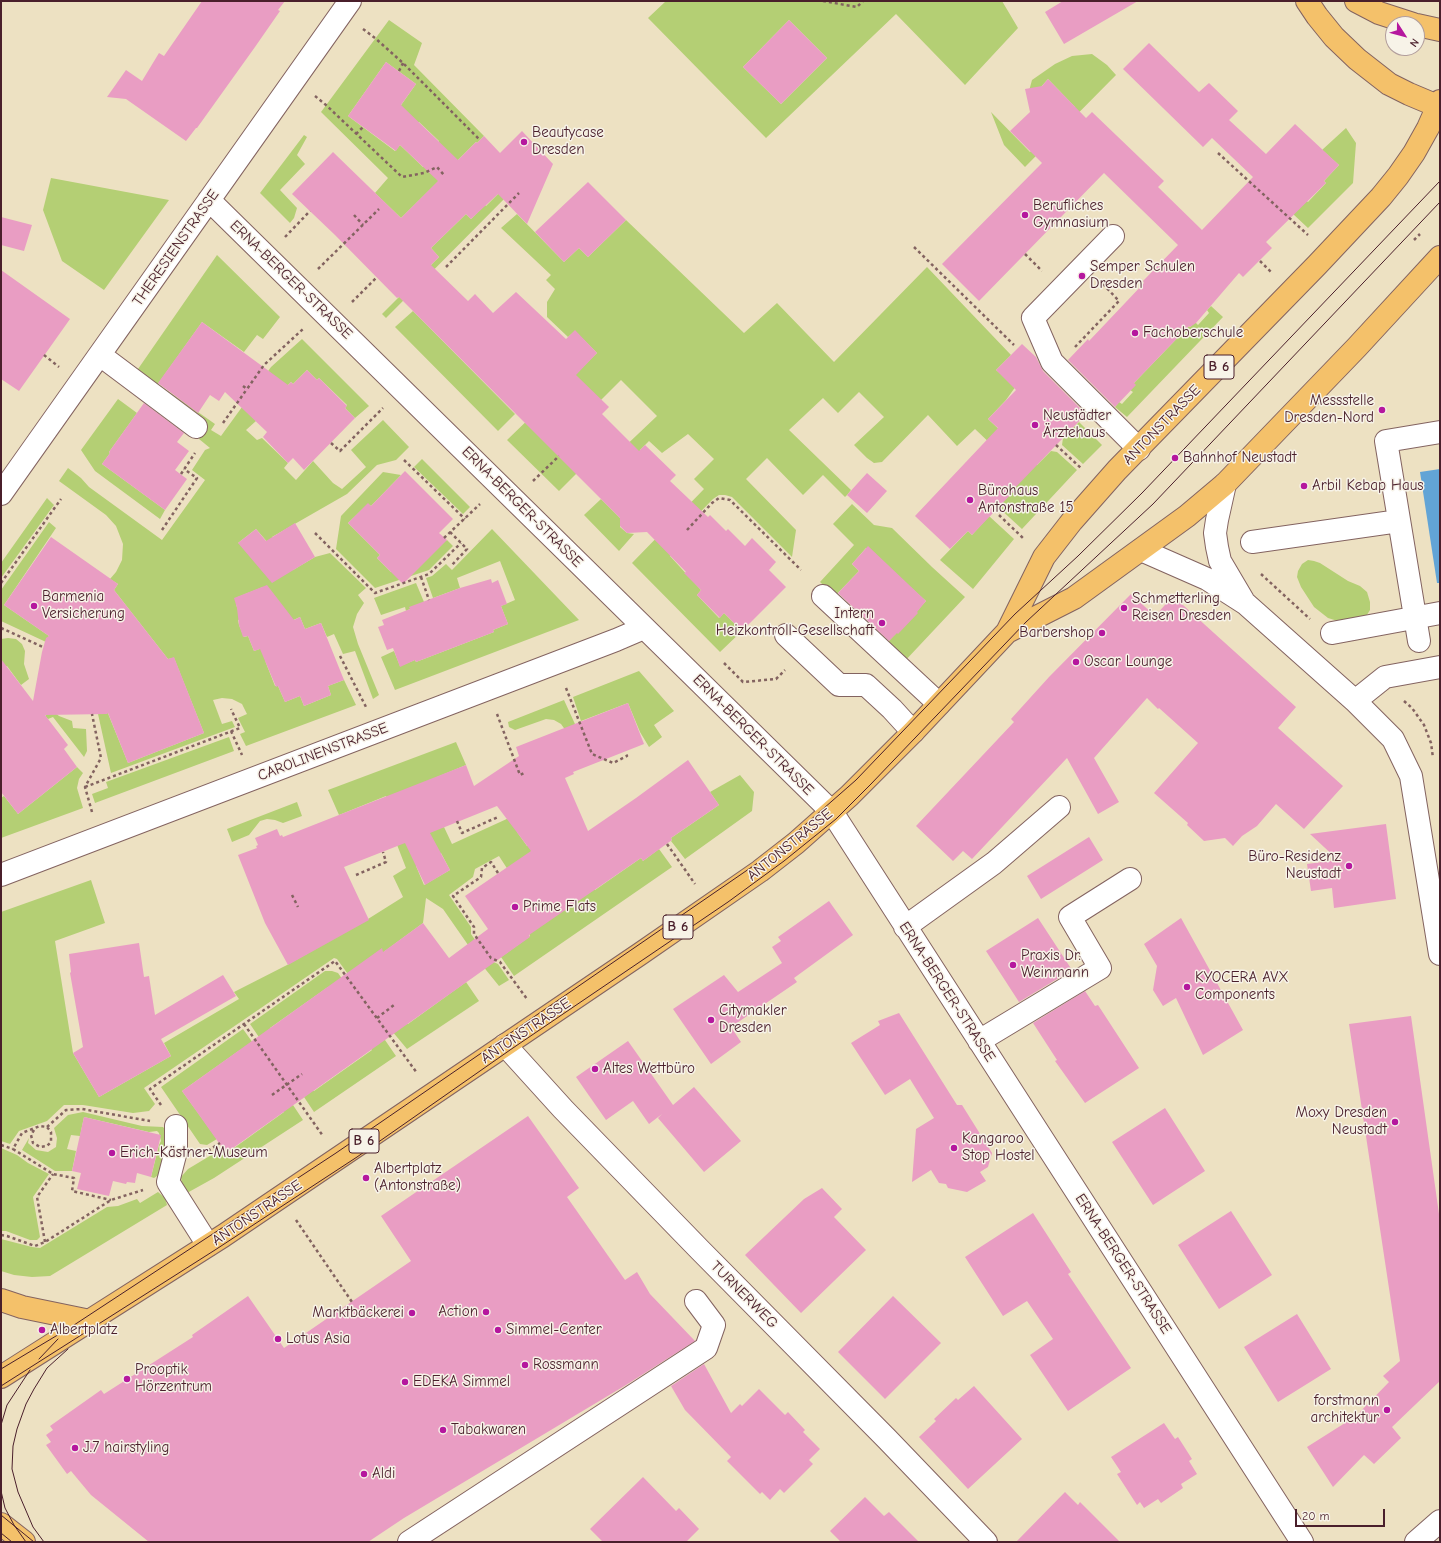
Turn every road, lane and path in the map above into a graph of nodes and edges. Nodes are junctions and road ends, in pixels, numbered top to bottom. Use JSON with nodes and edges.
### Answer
{"nodes":[{"id":1,"x":823,"y":1,"type":"edge"},
{"id":2,"x":863,"y":1,"type":"edge"},
{"id":3,"x":1307,"y":1,"type":"edge"},
{"id":4,"x":1356,"y":1,"type":"edge"},
{"id":5,"x":346,"y":7,"type":"edge"},
{"id":6,"x":1388,"y":16,"type":"edge"},
{"id":7,"x":1425,"y":27,"type":"edge"},
{"id":8,"x":1440,"y":30,"type":"edge"},
{"id":9,"x":403,"y":63,"type":"junction"},
{"id":10,"x":399,"y":70,"type":"dead end"},
{"id":11,"x":293,"y":81,"type":"junction"},
{"id":12,"x":1439,"y":105,"type":"edge"},
{"id":13,"x":363,"y":127,"type":"dead end"},
{"id":14,"x":356,"y":134,"type":"junction"},
{"id":15,"x":480,"y":140,"type":"dead end"},
{"id":16,"x":1218,"y":153,"type":"dead end"},
{"id":17,"x":444,"y":175,"type":"dead end"},
{"id":18,"x":519,"y":193,"type":"dead end"},
{"id":19,"x":210,"y":200,"type":"junction"},
{"id":20,"x":379,"y":209,"type":"dead end"},
{"id":21,"x":310,"y":211,"type":"dead end"},
{"id":22,"x":354,"y":215,"type":"dead end"},
{"id":23,"x":363,"y":224,"type":"junction"},
{"id":24,"x":1420,"y":234,"type":"dead end"},
{"id":25,"x":1113,"y":236,"type":"dead end"},
{"id":26,"x":1414,"y":240,"type":"dead end"},
{"id":27,"x":914,"y":247,"type":"dead end"},
{"id":28,"x":1327,"y":254,"type":"junction"},
{"id":29,"x":266,"y":255,"type":"junction"},
{"id":30,"x":1440,"y":257,"type":"edge"},
{"id":31,"x":328,"y":260,"type":"dead end"},
{"id":32,"x":1260,"y":261,"type":"dead end"},
{"id":33,"x":1084,"y":266,"type":"junction"},
{"id":34,"x":446,"y":267,"type":"dead end"},
{"id":35,"x":1269,"y":270,"type":"dead end"},
{"id":36,"x":377,"y":277,"type":"dead end"},
{"id":37,"x":328,"y":316,"type":"junction"},
{"id":38,"x":1016,"y":347,"type":"dead end"},
{"id":39,"x":1071,"y":350,"type":"dead end"},
{"id":40,"x":100,"y":355,"type":"junction"},
{"id":41,"x":243,"y":386,"type":"dead end"},
{"id":42,"x":247,"y":389,"type":"junction"},
{"id":43,"x":377,"y":414,"type":"dead end"},
{"id":44,"x":221,"y":425,"type":"dead end"},
{"id":45,"x":196,"y":427,"type":"dead end"},
{"id":46,"x":1440,"y":432,"type":"edge"},
{"id":47,"x":331,"y":442,"type":"dead end"},
{"id":48,"x":1056,"y":445,"type":"dead end"},
{"id":49,"x":1060,"y":449,"type":"dead end"},
{"id":50,"x":1139,"y":449,"type":"junction"},
{"id":51,"x":559,"y":456,"type":"dead end"},
{"id":52,"x":404,"y":460,"type":"dead end"},
{"id":53,"x":184,"y":469,"type":"dead end"},
{"id":54,"x":1225,"y":484,"type":"junction"},
{"id":55,"x":507,"y":492,"type":"junction"},
{"id":56,"x":1,"y":494,"type":"edge"},
{"id":57,"x":61,"y":499,"type":"dead end"},
{"id":58,"x":999,"y":515,"type":"dead end"},
{"id":59,"x":465,"y":519,"type":"junction"},
{"id":60,"x":1399,"y":521,"type":"junction"},
{"id":61,"x":162,"y":530,"type":"dead end"},
{"id":62,"x":687,"y":530,"type":"dead end"},
{"id":63,"x":450,"y":532,"type":"junction"},
{"id":64,"x":315,"y":533,"type":"dead end"},
{"id":65,"x":444,"y":538,"type":"dead end"},
{"id":66,"x":1252,"y":542,"type":"dead end"},
{"id":67,"x":461,"y":543,"type":"junction"},
{"id":68,"x":1141,"y":550,"type":"junction"},
{"id":69,"x":1044,"y":557,"type":"junction"},
{"id":70,"x":450,"y":566,"type":"dead end"},
{"id":71,"x":801,"y":570,"type":"dead end"},
{"id":72,"x":421,"y":577,"type":"junction"},
{"id":73,"x":1,"y":583,"type":"edge"},
{"id":74,"x":823,"y":596,"type":"dead end"},
{"id":75,"x":429,"y":600,"type":"dead end"},
{"id":76,"x":1246,"y":604,"type":"junction"},
{"id":77,"x":1440,"y":614,"type":"edge"},
{"id":78,"x":1415,"y":618,"type":"junction"},
{"id":79,"x":1,"y":628,"type":"edge"},
{"id":80,"x":644,"y":628,"type":"junction"},
{"id":81,"x":1007,"y":632,"type":"junction"},
{"id":82,"x":1332,"y":633,"type":"dead end"},
{"id":83,"x":786,"y":635,"type":"dead end"},
{"id":84,"x":1419,"y":641,"type":"dead end"},
{"id":85,"x":43,"y":647,"type":"dead end"},
{"id":86,"x":340,"y":656,"type":"dead end"},
{"id":87,"x":557,"y":663,"type":"junction"},
{"id":88,"x":724,"y":663,"type":"dead end"},
{"id":89,"x":1440,"y":667,"type":"edge"},
{"id":90,"x":776,"y":679,"type":"dead end"},
{"id":91,"x":489,"y":689,"type":"junction"},
{"id":92,"x":1355,"y":701,"type":"junction"},
{"id":93,"x":939,"y":704,"type":"junction"},
{"id":94,"x":231,"y":709,"type":"dead end"},
{"id":95,"x":92,"y":714,"type":"dead end"},
{"id":96,"x":377,"y":732,"type":"junction"},
{"id":97,"x":913,"y":732,"type":"junction"},
{"id":98,"x":625,"y":752,"type":"dead end"},
{"id":99,"x":526,"y":772,"type":"dead end"},
{"id":100,"x":85,"y":787,"type":"junction"},
{"id":101,"x":1059,"y":807,"type":"dead end"},
{"id":102,"x":832,"y":812,"type":"junction"},
{"id":103,"x":498,"y":817,"type":"dead end"},
{"id":104,"x":457,"y":821,"type":"dead end"},
{"id":105,"x":102,"y":836,"type":"junction"},
{"id":106,"x":667,"y":844,"type":"dead end"},
{"id":107,"x":383,"y":852,"type":"dead end"},
{"id":108,"x":498,"y":873,"type":"dead end"},
{"id":109,"x":1,"y":875,"type":"edge"},
{"id":110,"x":356,"y":875,"type":"dead end"},
{"id":111,"x":1130,"y":879,"type":"dead end"},
{"id":112,"x":292,"y":895,"type":"dead end"},
{"id":113,"x":710,"y":905,"type":"junction"},
{"id":114,"x":298,"y":907,"type":"dead end"},
{"id":115,"x":905,"y":927,"type":"junction"},
{"id":116,"x":1439,"y":947,"type":"edge"},
{"id":117,"x":394,"y":1005,"type":"dead end"},
{"id":118,"x":377,"y":1018,"type":"junction"},
{"id":119,"x":543,"y":1020,"type":"junction"},
{"id":120,"x":244,"y":1024,"type":"junction"},
{"id":121,"x":979,"y":1042,"type":"junction"},
{"id":122,"x":506,"y":1046,"type":"junction"},
{"id":123,"x":302,"y":1074,"type":"dead end"},
{"id":124,"x":286,"y":1084,"type":"junction"},
{"id":125,"x":272,"y":1094,"type":"dead end"},
{"id":126,"x":433,"y":1094,"type":"junction"},
{"id":127,"x":176,"y":1126,"type":"junction"},
{"id":128,"x":46,"y":1127,"type":"junction"},
{"id":129,"x":34,"y":1130,"type":"junction"},
{"id":130,"x":220,"y":1143,"type":"dead end"},
{"id":131,"x":1,"y":1144,"type":"edge"},
{"id":132,"x":13,"y":1149,"type":"junction"},
{"id":133,"x":202,"y":1154,"type":"dead end"},
{"id":134,"x":339,"y":1158,"type":"junction"},
{"id":135,"x":53,"y":1174,"type":"junction"},
{"id":136,"x":168,"y":1182,"type":"junction"},
{"id":137,"x":281,"y":1197,"type":"junction"},
{"id":138,"x":112,"y":1200,"type":"junction"},
{"id":139,"x":1,"y":1235,"type":"edge"},
{"id":140,"x":45,"y":1242,"type":"junction"},
{"id":141,"x":208,"y":1245,"type":"junction"},
{"id":142,"x":1,"y":1300,"type":"edge"},
{"id":143,"x":696,"y":1301,"type":"dead end"},
{"id":144,"x":352,"y":1302,"type":"dead end"},
{"id":145,"x":90,"y":1321,"type":"junction"},
{"id":146,"x":1,"y":1377,"type":"edge"},
{"id":147,"x":1440,"y":1521,"type":"edge"},
{"id":148,"x":1,"y":1524,"type":"edge"},
{"id":149,"x":24,"y":1542,"type":"edge"},
{"id":150,"x":409,"y":1542,"type":"edge"},
{"id":151,"x":986,"y":1542,"type":"edge"},
{"id":152,"x":1302,"y":1542,"type":"edge"},
{"id":153,"x":1416,"y":1542,"type":"edge"}],
"edges":[{"from":1,"to":2,"type":"path"},
{"from":3,"to":12,"type":"main road"},
{"from":4,"to":6,"type":"main road"},
{"from":5,"to":9,"type":"path"},
{"from":5,"to":11,"type":"street","name":"THERESIENSTRASSE"},
{"from":7,"to":8,"type":"main road"},
{"from":9,"to":10,"type":"path"},
{"from":9,"to":15,"type":"path"},
{"from":11,"to":14,"type":"path"},
{"from":11,"to":19,"type":"street","name":"THERESIENSTRASSE"},
{"from":12,"to":28,"type":"main road","name":"ANTONSTRASSE","number":"B 6"},
{"from":13,"to":14,"type":"path"},
{"from":14,"to":17,"type":"path"},
{"from":16,"to":28,"type":"path"},
{"from":18,"to":34,"type":"path"},
{"from":19,"to":29,"type":"street","name":"ERNA-BERGER-STRASSE"},
{"from":19,"to":40,"type":"street","name":"THERESIENSTRASSE"},
{"from":20,"to":23,"type":"path"},
{"from":21,"to":29,"type":"path"},
{"from":22,"to":23,"type":"path"},
{"from":23,"to":31,"type":"path"},
{"from":24,"to":26,"type":"path"},
{"from":25,"to":33,"type":"street"},
{"from":27,"to":38,"type":"path"},
{"from":28,"to":50,"type":"main road","name":"ANTONSTRASSE","number":"B 6"},
{"from":29,"to":37,"type":"street","name":"ERNA-BERGER-STRASSE"},
{"from":30,"to":54,"type":"main road","name":"ANTONSTRASSE","number":"B 6"},
{"from":32,"to":35,"type":"path"},
{"from":33,"to":39,"type":"path"},
{"from":33,"to":50,"type":"street"},
{"from":36,"to":37,"type":"path"},
{"from":37,"to":42,"type":"path"},
{"from":37,"to":55,"type":"street","name":"ERNA-BERGER-STRASSE"},
{"from":40,"to":45,"type":"street"},
{"from":40,"to":56,"type":"street","name":"THERESIENSTRASSE"},
{"from":41,"to":42,"type":"path"},
{"from":42,"to":44,"type":"path"},
{"from":43,"to":47,"type":"path"},
{"from":46,"to":60,"type":"street"},
{"from":48,"to":49,"type":"path"},
{"from":50,"to":69,"type":"main road","name":"ANTONSTRASSE","number":"B 6"},
{"from":51,"to":55,"type":"path"},
{"from":52,"to":59,"type":"path"},
{"from":53,"to":61,"type":"path"},
{"from":54,"to":68,"type":"main road","name":"ANTONSTRASSE","number":"B 6"},
{"from":54,"to":76,"type":"street"},
{"from":55,"to":59,"type":"path"},
{"from":55,"to":80,"type":"street","name":"ERNA-BERGER-STRASSE"},
{"from":57,"to":73,"type":"path"},
{"from":58,"to":69,"type":"path"},
{"from":59,"to":63,"type":"path"},
{"from":60,"to":66,"type":"street"},
{"from":60,"to":78,"type":"street"},
{"from":62,"to":71,"type":"path"},
{"from":63,"to":65,"type":"path"},
{"from":63,"to":67,"type":"path"},
{"from":64,"to":72,"type":"path"},
{"from":67,"to":70,"type":"path"},
{"from":67,"to":72,"type":"path"},
{"from":68,"to":76,"type":"street"},
{"from":68,"to":81,"type":"main road","name":"ANTONSTRASSE","number":"B 6"},
{"from":69,"to":81,"type":"main road","name":"ANTONSTRASSE","number":"B 6"},
{"from":72,"to":75,"type":"path"},
{"from":74,"to":93,"type":"street"},
{"from":76,"to":92,"type":"street"},
{"from":77,"to":78,"type":"street"},
{"from":78,"to":82,"type":"street"},
{"from":78,"to":84,"type":"street"},
{"from":79,"to":85,"type":"path"},
{"from":80,"to":87,"type":"street","name":"CAROLINENSTRASSE"},
{"from":80,"to":102,"type":"street","name":"ERNA-BERGER-STRASSE"},
{"from":81,"to":93,"type":"main road","name":"ANTONSTRASSE","number":"B 6"},
{"from":83,"to":97,"type":"street"},
{"from":86,"to":96,"type":"path"},
{"from":87,"to":91,"type":"street","name":"CAROLINENSTRASSE"},
{"from":87,"to":98,"type":"path"},
{"from":88,"to":90,"type":"path"},
{"from":89,"to":92,"type":"street"},
{"from":91,"to":96,"type":"street","name":"CAROLINENSTRASSE"},
{"from":91,"to":99,"type":"path"},
{"from":92,"to":116,"type":"street"},
{"from":93,"to":97,"type":"main road","name":"ANTONSTRASSE","number":"B 6"},
{"from":94,"to":100,"type":"path"},
{"from":95,"to":100,"type":"path"},
{"from":96,"to":105,"type":"street","name":"CAROLINENSTRASSE"},
{"from":97,"to":102,"type":"main road","name":"ANTONSTRASSE","number":"B 6"},
{"from":100,"to":105,"type":"path"},
{"from":101,"to":115,"type":"street"},
{"from":102,"to":113,"type":"main road","name":"ANTONSTRASSE","number":"B 6"},
{"from":102,"to":115,"type":"street","name":"ERNA-BERGER-STRASSE"},
{"from":103,"to":104,"type":"path"},
{"from":105,"to":109,"type":"street","name":"CAROLINENSTRASSE"},
{"from":106,"to":113,"type":"path"},
{"from":107,"to":110,"type":"path"},
{"from":108,"to":119,"type":"path"},
{"from":111,"to":121,"type":"street"},
{"from":112,"to":114,"type":"path"},
{"from":113,"to":119,"type":"main road","name":"ANTONSTRASSE","number":"B 6"},
{"from":115,"to":121,"type":"street","name":"ERNA-BERGER-STRASSE"},
{"from":117,"to":118,"type":"path"},
{"from":118,"to":120,"type":"path"},
{"from":118,"to":126,"type":"path"},
{"from":119,"to":122,"type":"main road","name":"ANTONSTRASSE","number":"B 6"},
{"from":120,"to":124,"type":"path"},
{"from":120,"to":127,"type":"path"},
{"from":121,"to":152,"type":"street","name":"ERNA-BERGER-STRASSE"},
{"from":122,"to":126,"type":"main road","name":"ANTONSTRASSE","number":"B 6"},
{"from":122,"to":151,"type":"street","name":"TURNERWEG"},
{"from":123,"to":124,"type":"path"},
{"from":124,"to":125,"type":"path"},
{"from":124,"to":134,"type":"path"},
{"from":126,"to":134,"type":"main road","name":"ANTONSTRASSE","number":"B 6"},
{"from":127,"to":128,"type":"path"},
{"from":127,"to":136,"type":"street"},
{"from":128,"to":129,"type":"path"},
{"from":128,"to":129,"type":"path"},
{"from":129,"to":132,"type":"path"},
{"from":130,"to":133,"type":"path"},
{"from":131,"to":132,"type":"path"},
{"from":132,"to":135,"type":"path"},
{"from":134,"to":137,"type":"main road","name":"ANTONSTRASSE","number":"B 6"},
{"from":135,"to":138,"type":"path"},
{"from":135,"to":140,"type":"path"},
{"from":136,"to":138,"type":"path"},
{"from":136,"to":141,"type":"street"},
{"from":137,"to":141,"type":"main road","name":"ANTONSTRASSE","number":"B 6"},
{"from":137,"to":144,"type":"path"},
{"from":138,"to":140,"type":"path"},
{"from":139,"to":140,"type":"path"},
{"from":141,"to":145,"type":"main road","name":"ANTONSTRASSE","number":"B 6"},
{"from":142,"to":145,"type":"main road"},
{"from":143,"to":150,"type":"street"},
{"from":145,"to":146,"type":"main road","name":"ANTONSTRASSE","number":"B 6"},
{"from":147,"to":153,"type":"street"},
{"from":148,"to":149,"type":"main road"}]}
